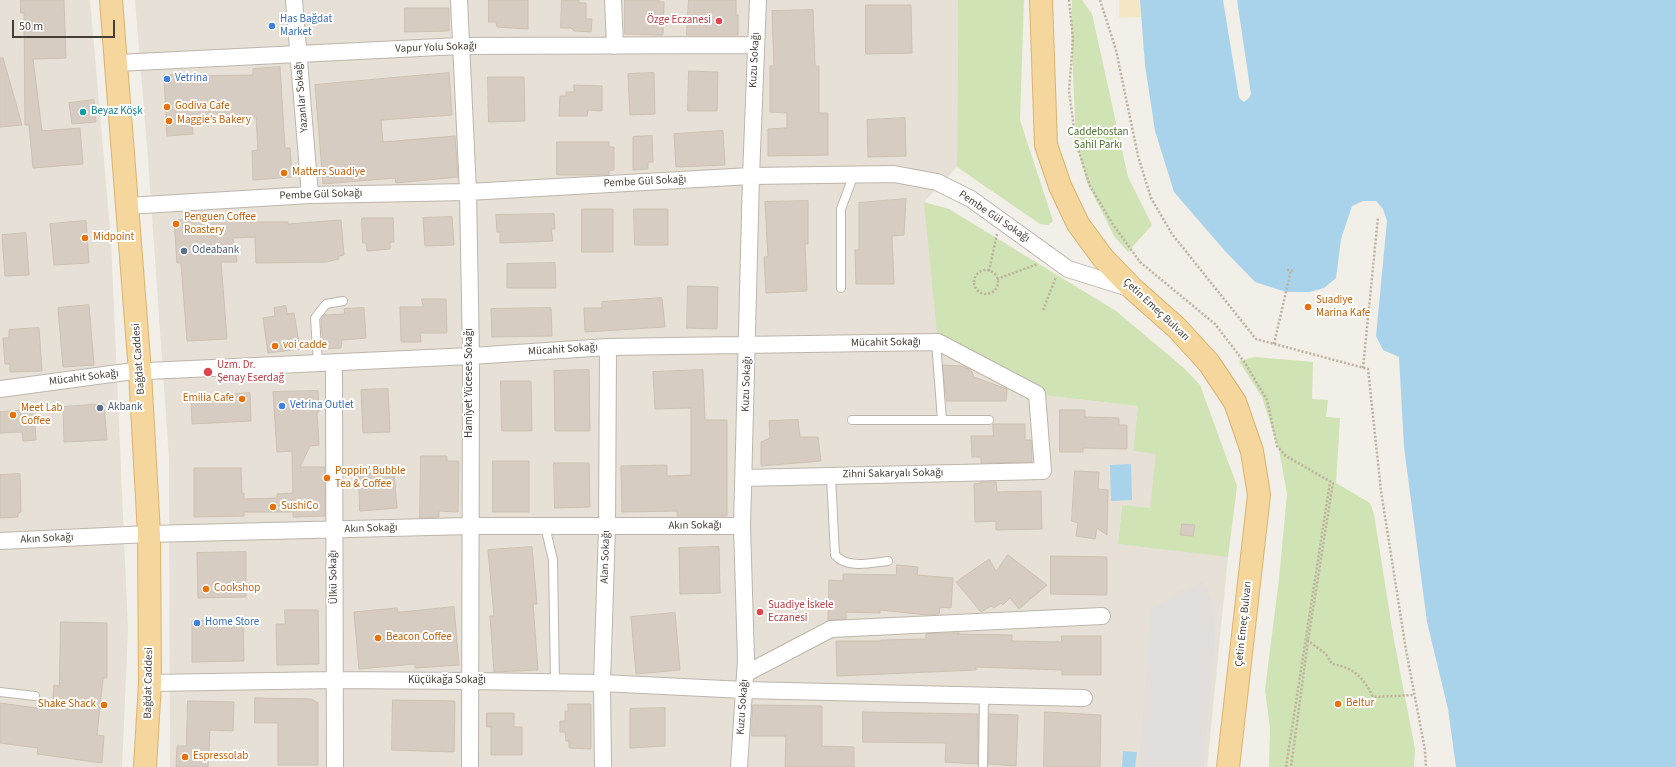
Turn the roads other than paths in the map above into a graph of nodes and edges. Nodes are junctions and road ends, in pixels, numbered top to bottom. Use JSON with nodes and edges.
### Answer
{"nodes":[{"id":1,"x":111,"y":0,"type":"edge"},
{"id":2,"x":294,"y":0,"type":"edge"},
{"id":3,"x":459,"y":0,"type":"edge"},
{"id":4,"x":613,"y":0,"type":"edge"},
{"id":5,"x":758,"y":0,"type":"edge"},
{"id":6,"x":1041,"y":0,"type":"edge"},
{"id":7,"x":756,"y":45,"type":"junction"},
{"id":8,"x":460,"y":46,"type":"junction"},
{"id":9,"x":615,"y":46,"type":"junction"},
{"id":10,"x":299,"y":54,"type":"junction"},
{"id":11,"x":117,"y":63,"type":"junction"},
{"id":12,"x":854,"y":174,"type":"junction"},
{"id":13,"x":751,"y":176,"type":"junction"},
{"id":14,"x":468,"y":192,"type":"junction"},
{"id":15,"x":310,"y":195,"type":"junction"},
{"id":16,"x":126,"y":206,"type":"junction"},
{"id":17,"x":841,"y":288,"type":"dead end"},
{"id":18,"x":1133,"y":290,"type":"junction"},
{"id":19,"x":343,"y":301,"type":"dead end"},
{"id":20,"x":936,"y":342,"type":"junction"},
{"id":21,"x":748,"y":344,"type":"junction"},
{"id":22,"x":608,"y":347,"type":"junction"},
{"id":23,"x":471,"y":356,"type":"junction"},
{"id":24,"x":326,"y":363,"type":"junction"},
{"id":25,"x":140,"y":372,"type":"junction"},
{"id":26,"x":0,"y":389,"type":"edge"},
{"id":27,"x":852,"y":420,"type":"dead end"},
{"id":28,"x":942,"y":420,"type":"junction"},
{"id":29,"x":989,"y":420,"type":"dead end"},
{"id":30,"x":1043,"y":471,"type":"joint"},
{"id":31,"x":831,"y":476,"type":"junction"},
{"id":32,"x":744,"y":478,"type":"junction"},
{"id":33,"x":470,"y":526,"type":"junction"},
{"id":34,"x":545,"y":526,"type":"junction"},
{"id":35,"x":742,"y":526,"type":"junction"},
{"id":36,"x":607,"y":527,"type":"junction"},
{"id":37,"x":334,"y":530,"type":"junction"},
{"id":38,"x":149,"y":534,"type":"junction"},
{"id":39,"x":0,"y":541,"type":"edge"},
{"id":40,"x":888,"y":561,"type":"dead end"},
{"id":41,"x":1102,"y":616,"type":"dead end"},
{"id":42,"x":336,"y":680,"type":"junction"},
{"id":43,"x":471,"y":681,"type":"junction"},
{"id":44,"x":555,"y":682,"type":"junction"},
{"id":45,"x":744,"y":682,"type":"junction"},
{"id":46,"x":150,"y":683,"type":"junction"},
{"id":47,"x":602,"y":683,"type":"junction"},
{"id":48,"x":0,"y":692,"type":"edge"},
{"id":49,"x":984,"y":695,"type":"junction"},
{"id":50,"x":34,"y":696,"type":"dead end"},
{"id":51,"x":1084,"y":698,"type":"dead end"},
{"id":52,"x":145,"y":767,"type":"edge"},
{"id":53,"x":335,"y":767,"type":"edge"},
{"id":54,"x":470,"y":767,"type":"edge"},
{"id":55,"x":603,"y":767,"type":"edge"},
{"id":56,"x":738,"y":767,"type":"edge"},
{"id":57,"x":983,"y":767,"type":"edge"},
{"id":58,"x":1228,"y":767,"type":"edge"}],
"edges":[{"from":1,"to":11,"type":"main road","name":"Bağdat Caddesi"},
{"from":2,"to":10,"type":"street","name":"Yazanlar Sokağı"},
{"from":3,"to":8,"type":"street","name":"Hamiyet Yüceses Sokağı"},
{"from":4,"to":9,"type":"street"},
{"from":5,"to":7,"type":"street","name":"Kuzu Sokağı"},
{"from":6,"to":18,"type":"main road","name":"Çetin Emeç Bulvarı"},
{"from":7,"to":9,"type":"street","name":"Vapur Yolu Sokağı"},
{"from":7,"to":13,"type":"street","name":"Kuzu Sokağı"},
{"from":8,"to":9,"type":"street","name":"Vapur Yolu Sokağı"},
{"from":8,"to":10,"type":"street","name":"Vapur Yolu Sokağı"},
{"from":8,"to":14,"type":"street","name":"Hamiyet Yüceses Sokağı"},
{"from":10,"to":11,"type":"street","name":"Vapur Yolu Sokağı"},
{"from":10,"to":15,"type":"street","name":"Yazanlar Sokağı"},
{"from":11,"to":16,"type":"main road","name":"Bağdat Caddesi"},
{"from":12,"to":13,"type":"street","name":"Pembe Gül Sokağı"},
{"from":12,"to":17,"type":"lane"},
{"from":12,"to":18,"type":"street","name":"Pembe Gül Sokağı"},
{"from":13,"to":14,"type":"street","name":"Pembe Gül Sokağı"},
{"from":13,"to":21,"type":"street","name":"Kuzu Sokağı"},
{"from":14,"to":15,"type":"street","name":"Pembe Gül Sokağı"},
{"from":14,"to":23,"type":"street","name":"Hamiyet Yüceses Sokağı"},
{"from":15,"to":16,"type":"street","name":"Pembe Gül Sokağı"},
{"from":16,"to":25,"type":"main road","name":"Bağdat Caddesi"},
{"from":18,"to":58,"type":"main road","name":"Çetin Emeç Bulvarı"},
{"from":19,"to":24,"type":"lane"},
{"from":20,"to":21,"type":"street","name":"Mücahit Sokağı"},
{"from":20,"to":28,"type":"lane"},
{"from":20,"to":30,"type":"street","name":"Mücahit Sokağı"},
{"from":21,"to":22,"type":"street","name":"Mücahit Sokağı"},
{"from":21,"to":32,"type":"street","name":"Kuzu Sokağı"},
{"from":22,"to":23,"type":"street","name":"Mücahit Sokağı"},
{"from":22,"to":36,"type":"street","name":"Alan Sokağı"},
{"from":23,"to":24,"type":"street","name":"Mücahit Sokağı"},
{"from":23,"to":33,"type":"street","name":"Hamiyet Yüceses Sokağı"},
{"from":24,"to":25,"type":"street","name":"Mücahit Sokağı"},
{"from":24,"to":37,"type":"street","name":"Ülkü Sokağı"},
{"from":25,"to":26,"type":"street","name":"Mücahit Sokağı"},
{"from":25,"to":38,"type":"main road","name":"Bağdat Caddesi"},
{"from":27,"to":28,"type":"lane"},
{"from":28,"to":29,"type":"lane"},
{"from":30,"to":31,"type":"street","name":"Zihni Sakaryalı Sokağı"},
{"from":31,"to":32,"type":"street","name":"Zihni Sakaryalı Sokağı"},
{"from":31,"to":40,"type":"lane"},
{"from":32,"to":35,"type":"street","name":"Kuzu Sokağı"},
{"from":33,"to":34,"type":"street","name":"Akın Sokağı"},
{"from":33,"to":37,"type":"street","name":"Akın Sokağı"},
{"from":33,"to":43,"type":"street","name":"Hamiyet Yüceses Sokağı"},
{"from":34,"to":36,"type":"street","name":"Akın Sokağı"},
{"from":34,"to":44,"type":"lane"},
{"from":35,"to":36,"type":"street","name":"Akın Sokağı"},
{"from":35,"to":45,"type":"street","name":"Kuzu Sokağı"},
{"from":36,"to":47,"type":"street","name":"Alan Sokağı"},
{"from":37,"to":38,"type":"street","name":"Akın Sokağı"},
{"from":37,"to":42,"type":"street","name":"Ülkü Sokağı"},
{"from":38,"to":39,"type":"street","name":"Akın Sokağı"},
{"from":38,"to":46,"type":"main road","name":"Bağdat Caddesi"},
{"from":41,"to":45,"type":"street"},
{"from":42,"to":43,"type":"street","name":"Küçükağa Sokağı"},
{"from":42,"to":46,"type":"street","name":"Küçükağa Sokağı"},
{"from":42,"to":53,"type":"street","name":"Ülkü Sokağı"},
{"from":43,"to":44,"type":"street","name":"Küçükağa Sokağı"},
{"from":43,"to":54,"type":"street","name":"Hamiyet Yüceses Sokağı"},
{"from":44,"to":47,"type":"street","name":"Küçükağa Sokağı"},
{"from":45,"to":47,"type":"street","name":"Küçükağa Sokağı"},
{"from":45,"to":49,"type":"street","name":"Küçükağa Sokağı"},
{"from":45,"to":56,"type":"street","name":"Kuzu Sokağı"},
{"from":46,"to":52,"type":"main road","name":"Bağdat Caddesi"},
{"from":47,"to":55,"type":"street","name":"Alan Sokağı"},
{"from":48,"to":50,"type":"lane"},
{"from":49,"to":51,"type":"street","name":"Küçükağa Sokağı"},
{"from":49,"to":57,"type":"lane"}]}
